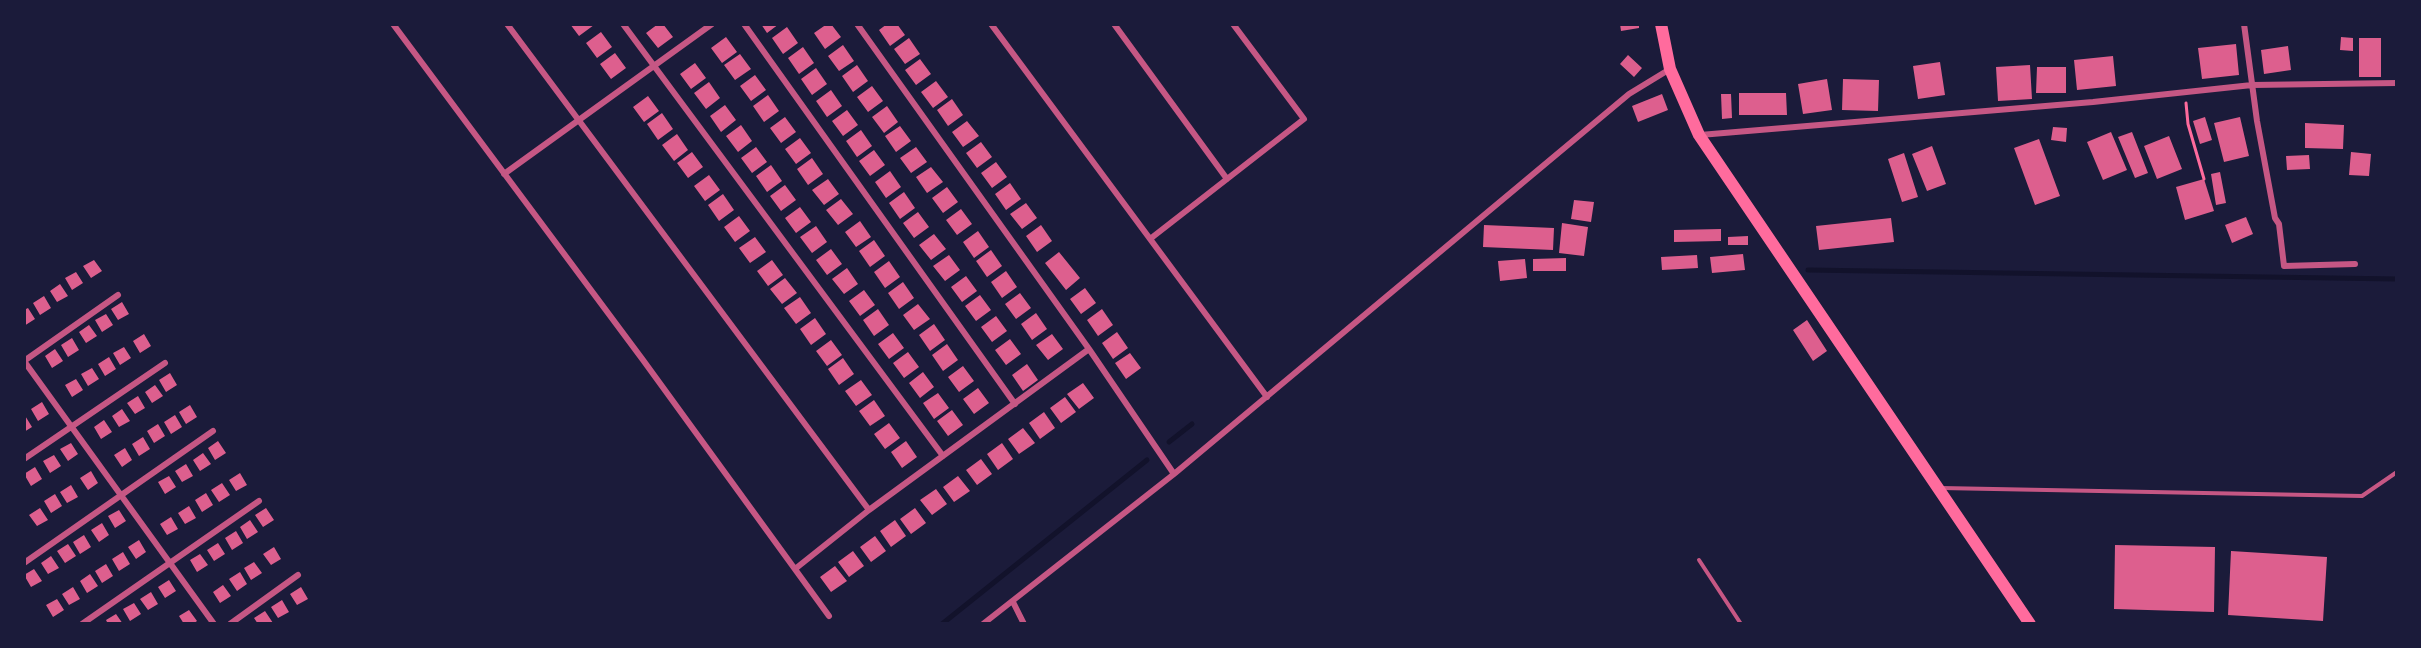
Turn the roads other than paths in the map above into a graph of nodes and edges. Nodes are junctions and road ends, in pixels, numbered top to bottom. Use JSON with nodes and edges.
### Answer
{"nodes":[{"id":1,"x":393,"y":24,"type":"edge"},
{"id":2,"x":507,"y":24,"type":"edge"},
{"id":3,"x":623,"y":24,"type":"edge"},
{"id":4,"x":712,"y":24,"type":"edge"},
{"id":5,"x":744,"y":24,"type":"edge"},
{"id":6,"x":857,"y":24,"type":"edge"},
{"id":7,"x":992,"y":24,"type":"edge"},
{"id":8,"x":1114,"y":24,"type":"edge"},
{"id":9,"x":1233,"y":24,"type":"edge"},
{"id":10,"x":1661,"y":24,"type":"edge"},
{"id":11,"x":2244,"y":24,"type":"edge"},
{"id":12,"x":655,"y":66,"type":"junction"},
{"id":13,"x":1670,"y":69,"type":"junction"},
{"id":14,"x":2397,"y":83,"type":"edge"},
{"id":15,"x":2252,"y":85,"type":"junction"},
{"id":16,"x":578,"y":120,"type":"junction"},
{"id":17,"x":1699,"y":135,"type":"junction"},
{"id":18,"x":504,"y":174,"type":"junction"},
{"id":19,"x":1227,"y":179,"type":"junction"},
{"id":20,"x":1150,"y":238,"type":"junction"},
{"id":21,"x":2355,"y":264,"type":"dead end"},
{"id":22,"x":118,"y":296,"type":"dead end"},
{"id":23,"x":1089,"y":349,"type":"junction"},
{"id":24,"x":24,"y":361,"type":"edge"},
{"id":25,"x":165,"y":363,"type":"dead end"},
{"id":26,"x":1267,"y":397,"type":"junction"},
{"id":27,"x":1015,"y":404,"type":"junction"},
{"id":28,"x":71,"y":427,"type":"junction"},
{"id":29,"x":213,"y":431,"type":"dead end"},
{"id":30,"x":943,"y":456,"type":"junction"},
{"id":31,"x":24,"y":459,"type":"edge"},
{"id":32,"x":2397,"y":471,"type":"edge"},
{"id":33,"x":1174,"y":474,"type":"junction"},
{"id":34,"x":1937,"y":488,"type":"junction"},
{"id":35,"x":120,"y":496,"type":"junction"},
{"id":36,"x":259,"y":501,"type":"dead end"},
{"id":37,"x":869,"y":510,"type":"junction"},
{"id":38,"x":1699,"y":560,"type":"dead end"},
{"id":39,"x":24,"y":563,"type":"edge"},
{"id":40,"x":169,"y":564,"type":"junction"},
{"id":41,"x":795,"y":570,"type":"junction"},
{"id":42,"x":298,"y":575,"type":"dead end"},
{"id":43,"x":1013,"y":602,"type":"junction"},
{"id":44,"x":829,"y":616,"type":"dead end"},
{"id":45,"x":82,"y":624,"type":"edge"},
{"id":46,"x":214,"y":624,"type":"edge"},
{"id":47,"x":230,"y":624,"type":"edge"},
{"id":48,"x":983,"y":624,"type":"edge"},
{"id":49,"x":1024,"y":624,"type":"edge"},
{"id":50,"x":1741,"y":624,"type":"edge"},
{"id":51,"x":2030,"y":624,"type":"edge"}],
"edges":[{"from":1,"to":18,"type":"street"},
{"from":2,"to":16,"type":"street"},
{"from":3,"to":12,"type":"street"},
{"from":4,"to":12,"type":"street"},
{"from":5,"to":27,"type":"street"},
{"from":6,"to":23,"type":"street"},
{"from":7,"to":20,"type":"street"},
{"from":8,"to":19,"type":"street"},
{"from":9,"to":19,"type":"street"},
{"from":10,"to":13,"type":"main road"},
{"from":11,"to":15,"type":"street"},
{"from":12,"to":16,"type":"street"},
{"from":12,"to":30,"type":"street"},
{"from":13,"to":17,"type":"main road"},
{"from":13,"to":26,"type":"street"},
{"from":14,"to":15,"type":"street"},
{"from":15,"to":17,"type":"street"},
{"from":15,"to":21,"type":"street"},
{"from":16,"to":18,"type":"street"},
{"from":16,"to":37,"type":"street"},
{"from":17,"to":34,"type":"main road"},
{"from":18,"to":41,"type":"street"},
{"from":19,"to":20,"type":"street"},
{"from":20,"to":26,"type":"street"},
{"from":22,"to":24,"type":"street"},
{"from":23,"to":27,"type":"street"},
{"from":23,"to":33,"type":"street"},
{"from":24,"to":28,"type":"street"},
{"from":25,"to":28,"type":"street"},
{"from":26,"to":33,"type":"street"},
{"from":27,"to":30,"type":"street"},
{"from":28,"to":31,"type":"street"},
{"from":28,"to":35,"type":"street"},
{"from":29,"to":35,"type":"street"},
{"from":30,"to":37,"type":"street"},
{"from":32,"to":34,"type":"lane"},
{"from":33,"to":43,"type":"street"},
{"from":34,"to":51,"type":"main road"},
{"from":35,"to":39,"type":"street"},
{"from":35,"to":40,"type":"street"},
{"from":36,"to":40,"type":"street"},
{"from":37,"to":41,"type":"street"},
{"from":38,"to":50,"type":"lane"},
{"from":40,"to":45,"type":"street"},
{"from":40,"to":46,"type":"street"},
{"from":41,"to":44,"type":"street"},
{"from":42,"to":47,"type":"street"},
{"from":43,"to":48,"type":"street"},
{"from":43,"to":49,"type":"street"}]}
